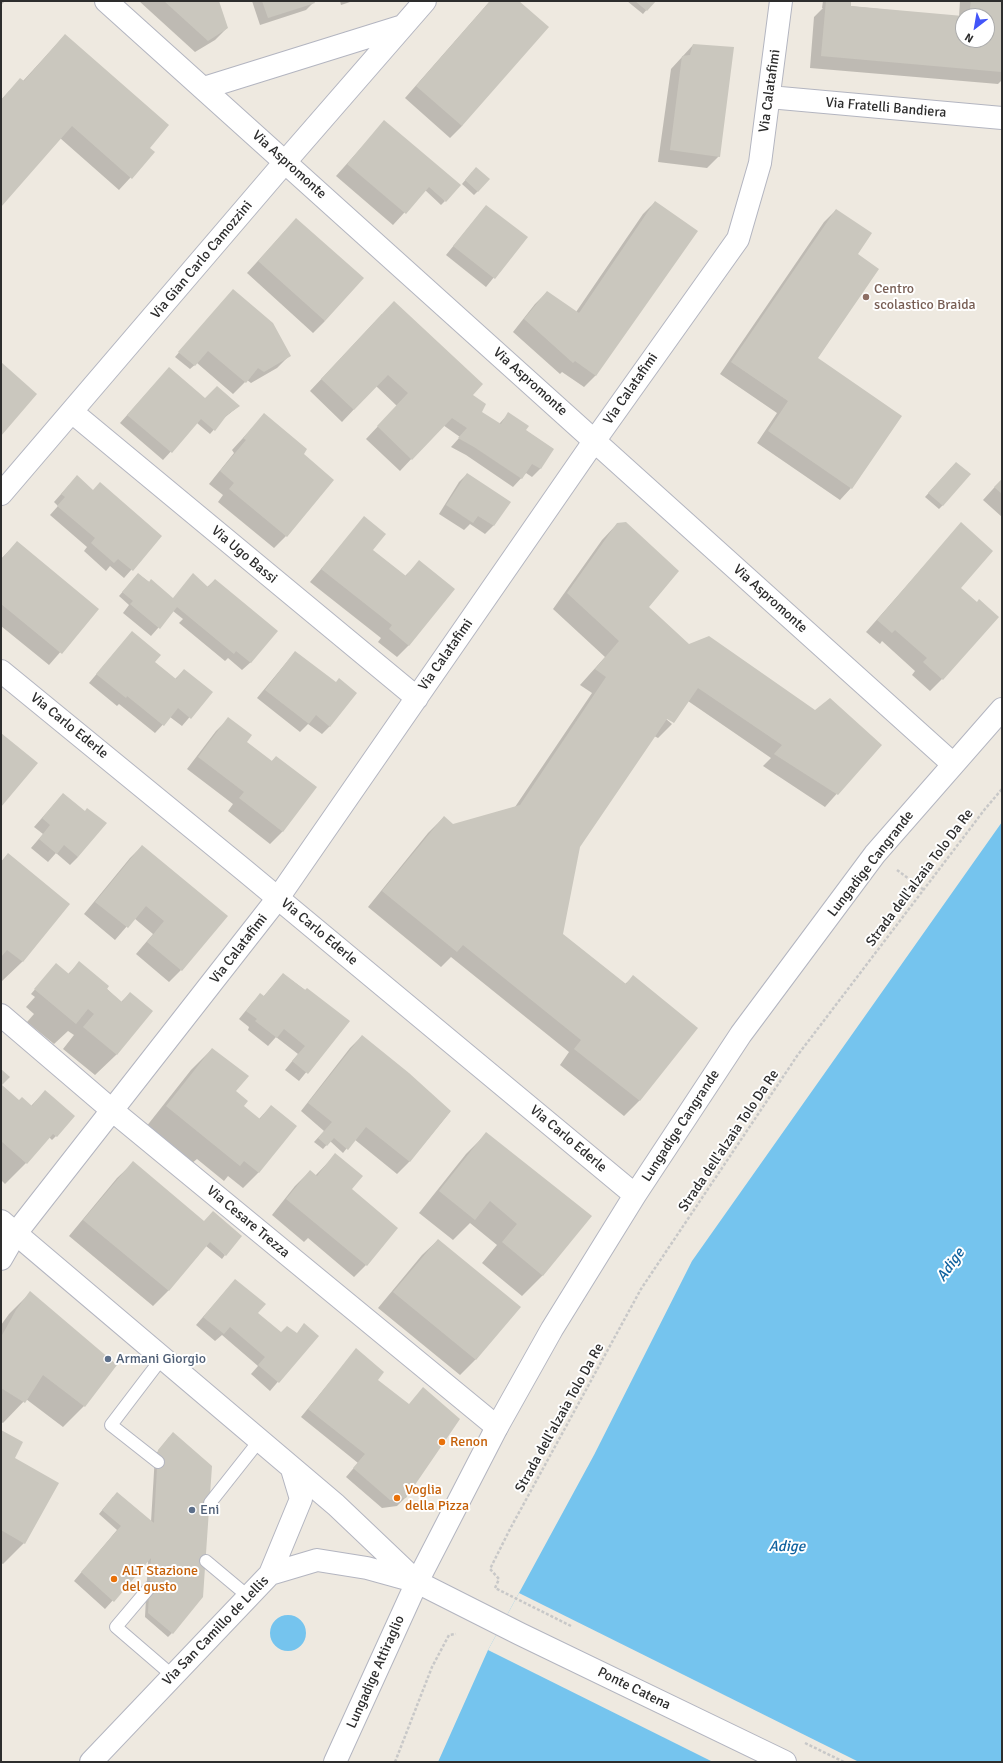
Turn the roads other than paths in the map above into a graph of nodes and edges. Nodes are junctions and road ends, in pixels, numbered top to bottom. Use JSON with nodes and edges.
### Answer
{"nodes":[{"id":1,"x":106,"y":1,"type":"edge"},
{"id":2,"x":425,"y":1,"type":"edge"},
{"id":3,"x":781,"y":1,"type":"edge"},
{"id":4,"x":404,"y":26,"type":"junction"},
{"id":5,"x":204,"y":88,"type":"junction"},
{"id":6,"x":769,"y":97,"type":"junction"},
{"id":7,"x":1002,"y":118,"type":"edge"},
{"id":8,"x":285,"y":162,"type":"junction"},
{"id":9,"x":72,"y":412,"type":"junction"},
{"id":10,"x":595,"y":440,"type":"junction"},
{"id":11,"x":1,"y":494,"type":"edge"},
{"id":12,"x":1,"y":671,"type":"edge"},
{"id":13,"x":417,"y":698,"type":"junction"},
{"id":14,"x":1002,"y":709,"type":"edge"},
{"id":15,"x":952,"y":764,"type":"junction"},
{"id":16,"x":278,"y":898,"type":"junction"},
{"id":17,"x":1,"y":1015,"type":"edge"},
{"id":18,"x":113,"y":1111,"type":"junction"},
{"id":19,"x":635,"y":1195,"type":"junction"},
{"id":20,"x":8,"y":1227,"type":"edge"},
{"id":21,"x":1,"y":1259,"type":"edge"},
{"id":22,"x":162,"y":1358,"type":"junction"},
{"id":23,"x":497,"y":1428,"type":"junction"},
{"id":24,"x":259,"y":1441,"type":"junction"},
{"id":25,"x":158,"y":1462,"type":"dead end"},
{"id":26,"x":292,"y":1469,"type":"junction"},
{"id":27,"x":210,"y":1503,"type":"dead end"},
{"id":28,"x":206,"y":1561,"type":"dead end"},
{"id":29,"x":270,"y":1574,"type":"junction"},
{"id":30,"x":417,"y":1582,"type":"junction"},
{"id":31,"x":149,"y":1588,"type":"dead end"},
{"id":32,"x":249,"y":1597,"type":"junction"},
{"id":33,"x":173,"y":1676,"type":"junction"},
{"id":34,"x":91,"y":1762,"type":"edge"},
{"id":35,"x":335,"y":1762,"type":"edge"},
{"id":36,"x":785,"y":1762,"type":"edge"}],
"edges":[{"from":1,"to":5,"type":"street","name":"Via Aspromonte"},
{"from":2,"to":4,"type":"street","name":"Via Gian Carlo Camozzini"},
{"from":3,"to":6,"type":"street","name":"Via Calatafimi"},
{"from":4,"to":5,"type":"street"},
{"from":4,"to":8,"type":"street","name":"Via Gian Carlo Camozzini"},
{"from":5,"to":8,"type":"street","name":"Via Aspromonte"},
{"from":6,"to":7,"type":"street","name":"Via Fratelli Bandiera"},
{"from":6,"to":10,"type":"street","name":"Via Calatafimi"},
{"from":8,"to":9,"type":"street","name":"Via Gian Carlo Camozzini"},
{"from":8,"to":10,"type":"street","name":"Via Aspromonte"},
{"from":9,"to":11,"type":"street","name":"Via Gian Carlo Camozzini"},
{"from":9,"to":13,"type":"street","name":"Via Ugo Bassi"},
{"from":10,"to":13,"type":"street","name":"Via Calatafimi"},
{"from":10,"to":15,"type":"street","name":"Via Aspromonte"},
{"from":12,"to":16,"type":"street","name":"Via Carlo Ederle"},
{"from":13,"to":16,"type":"street","name":"Via Calatafimi"},
{"from":14,"to":15,"type":"street","name":"Lungadige Cangrande"},
{"from":15,"to":19,"type":"street","name":"Lungadige Cangrande"},
{"from":16,"to":18,"type":"street","name":"Via Calatafimi"},
{"from":16,"to":19,"type":"street","name":"Via Carlo Ederle"},
{"from":17,"to":18,"type":"street","name":"Via Cesare Trezza"},
{"from":18,"to":20,"type":"street","name":"Via Calatafimi"},
{"from":18,"to":23,"type":"street","name":"Via Cesare Trezza"},
{"from":19,"to":23,"type":"street","name":"Lungadige Cangrande"},
{"from":20,"to":21,"type":"street","name":"Via Calatafimi"},
{"from":20,"to":22,"type":"street"},
{"from":22,"to":24,"type":"street"},
{"from":22,"to":25,"type":"lane"},
{"from":23,"to":30,"type":"street","name":"Lungadige Cangrande"},
{"from":24,"to":26,"type":"street"},
{"from":24,"to":27,"type":"lane"},
{"from":26,"to":29,"type":"street"},
{"from":26,"to":30,"type":"street"},
{"from":28,"to":32,"type":"lane"},
{"from":29,"to":30,"type":"street","name":"Via San Camillo de Lellis"},
{"from":29,"to":32,"type":"street","name":"Via San Camillo de Lellis"},
{"from":30,"to":35,"type":"street","name":"Lungadige Attiraglio"},
{"from":30,"to":36,"type":"street","name":"Ponte Catena"},
{"from":31,"to":33,"type":"lane"},
{"from":32,"to":33,"type":"street","name":"Via San Camillo de Lellis"},
{"from":33,"to":34,"type":"street","name":"Via San Camillo de Lellis"}]}
